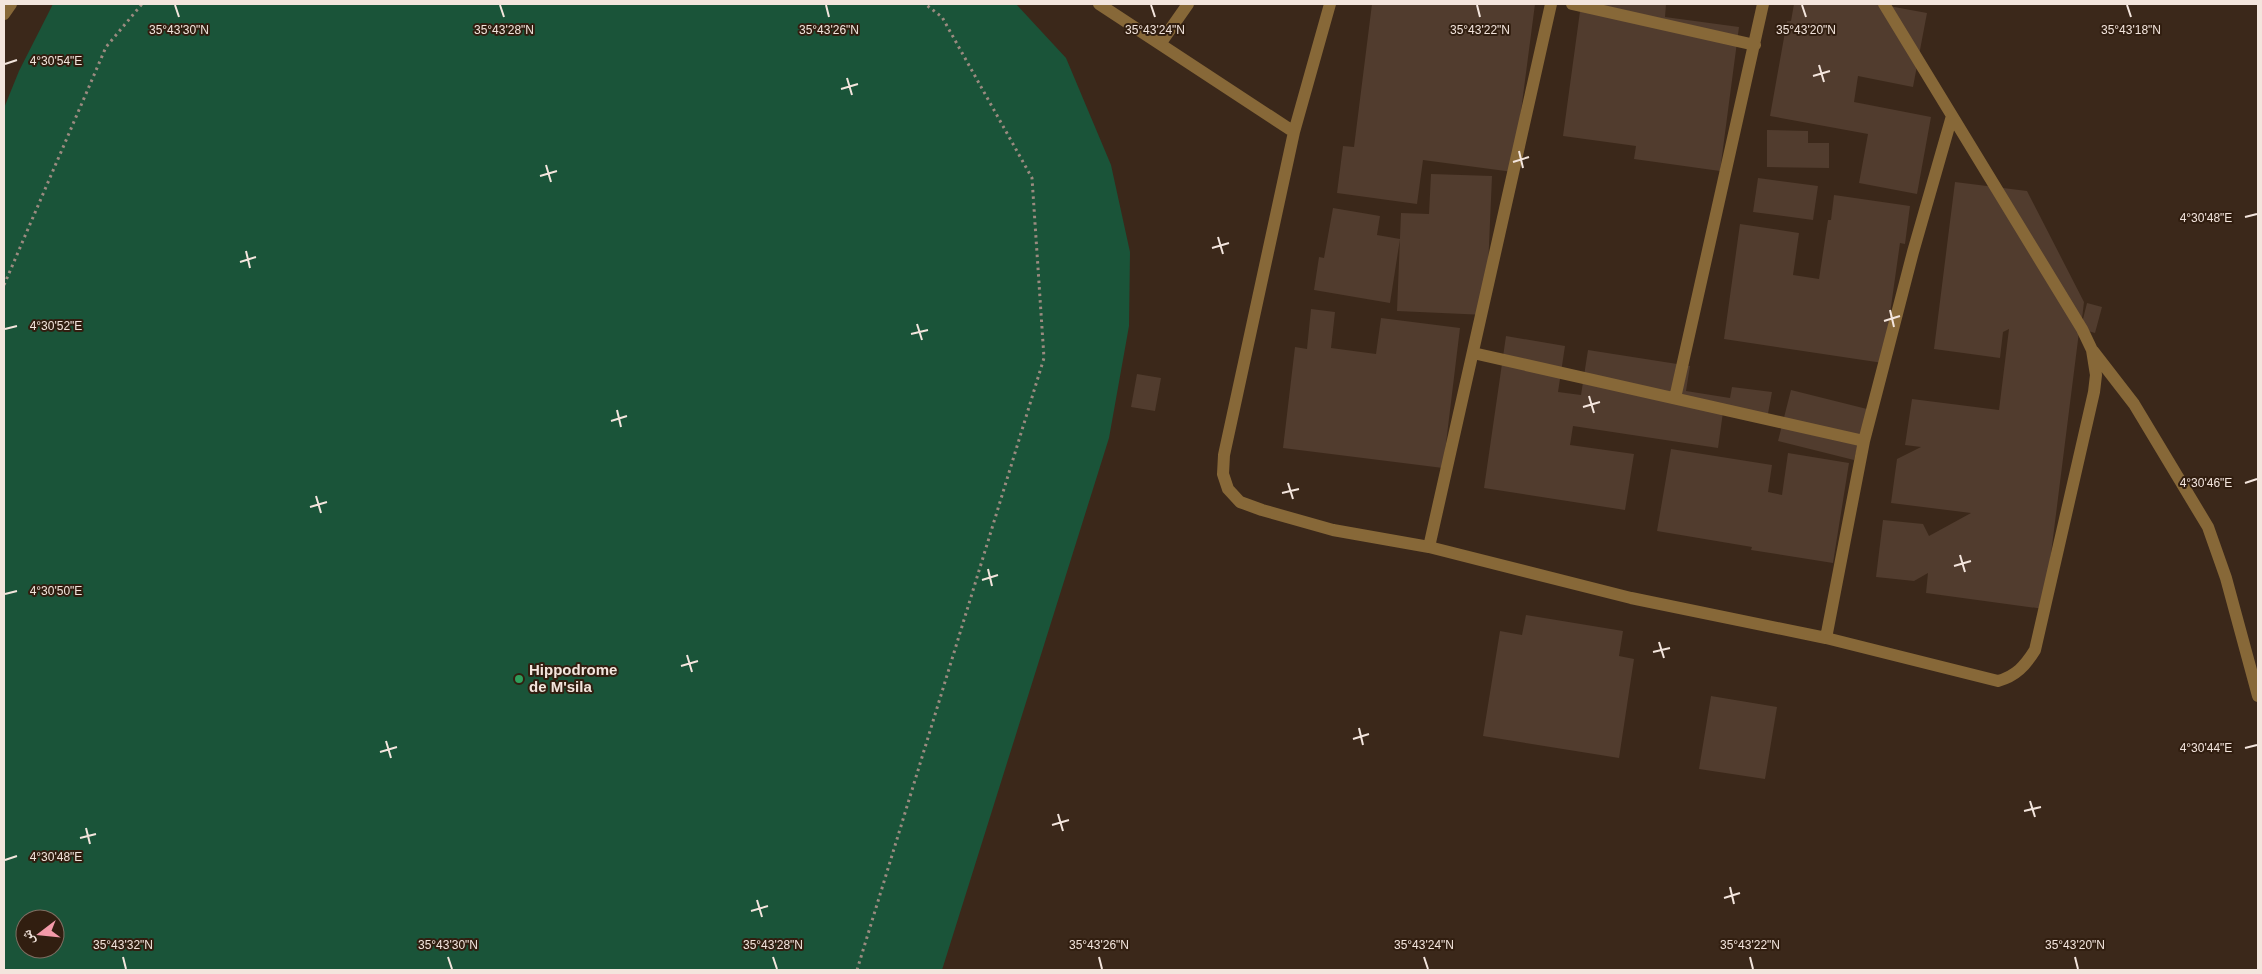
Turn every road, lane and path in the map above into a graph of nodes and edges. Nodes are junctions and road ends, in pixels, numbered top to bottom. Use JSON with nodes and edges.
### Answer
{"nodes":[{"id":1,"x":11,"y":4,"type":"edge"},
{"id":2,"x":142,"y":4,"type":"edge"},
{"id":3,"x":925,"y":4,"type":"edge"},
{"id":4,"x":1098,"y":4,"type":"edge"},
{"id":5,"x":1188,"y":4,"type":"edge"},
{"id":6,"x":1330,"y":4,"type":"edge"},
{"id":7,"x":1551,"y":4,"type":"edge"},
{"id":8,"x":1572,"y":4,"type":"edge"},
{"id":9,"x":1762,"y":4,"type":"edge"},
{"id":10,"x":1884,"y":4,"type":"edge"},
{"id":11,"x":4,"y":14,"type":"edge"},
{"id":12,"x":1160,"y":44,"type":"junction"},
{"id":13,"x":1755,"y":45,"type":"junction"},
{"id":14,"x":1952,"y":116,"type":"junction"},
{"id":15,"x":1294,"y":132,"type":"junction"},
{"id":16,"x":4,"y":285,"type":"edge"},
{"id":17,"x":2092,"y":350,"type":"junction"},
{"id":18,"x":1472,"y":353,"type":"junction"},
{"id":19,"x":1675,"y":398,"type":"junction"},
{"id":20,"x":1864,"y":441,"type":"junction"},
{"id":21,"x":1429,"y":547,"type":"junction"},
{"id":22,"x":1826,"y":638,"type":"junction"},
{"id":23,"x":2258,"y":696,"type":"edge"},
{"id":24,"x":857,"y":970,"type":"edge"}],
"edges":[{"from":1,"to":11,"type":"street"},
{"from":2,"to":16,"type":"path"},
{"from":3,"to":24,"type":"path"},
{"from":4,"to":12,"type":"street"},
{"from":5,"to":12,"type":"street"},
{"from":6,"to":15,"type":"street"},
{"from":7,"to":18,"type":"street"},
{"from":8,"to":13,"type":"street"},
{"from":9,"to":13,"type":"street"},
{"from":10,"to":14,"type":"street"},
{"from":12,"to":15,"type":"street"},
{"from":13,"to":19,"type":"street"},
{"from":14,"to":17,"type":"street"},
{"from":14,"to":20,"type":"street"},
{"from":15,"to":21,"type":"street"},
{"from":17,"to":22,"type":"street"},
{"from":17,"to":23,"type":"street"},
{"from":18,"to":19,"type":"street"},
{"from":18,"to":21,"type":"street"},
{"from":19,"to":20,"type":"street"},
{"from":20,"to":22,"type":"street"},
{"from":21,"to":22,"type":"street"}]}
